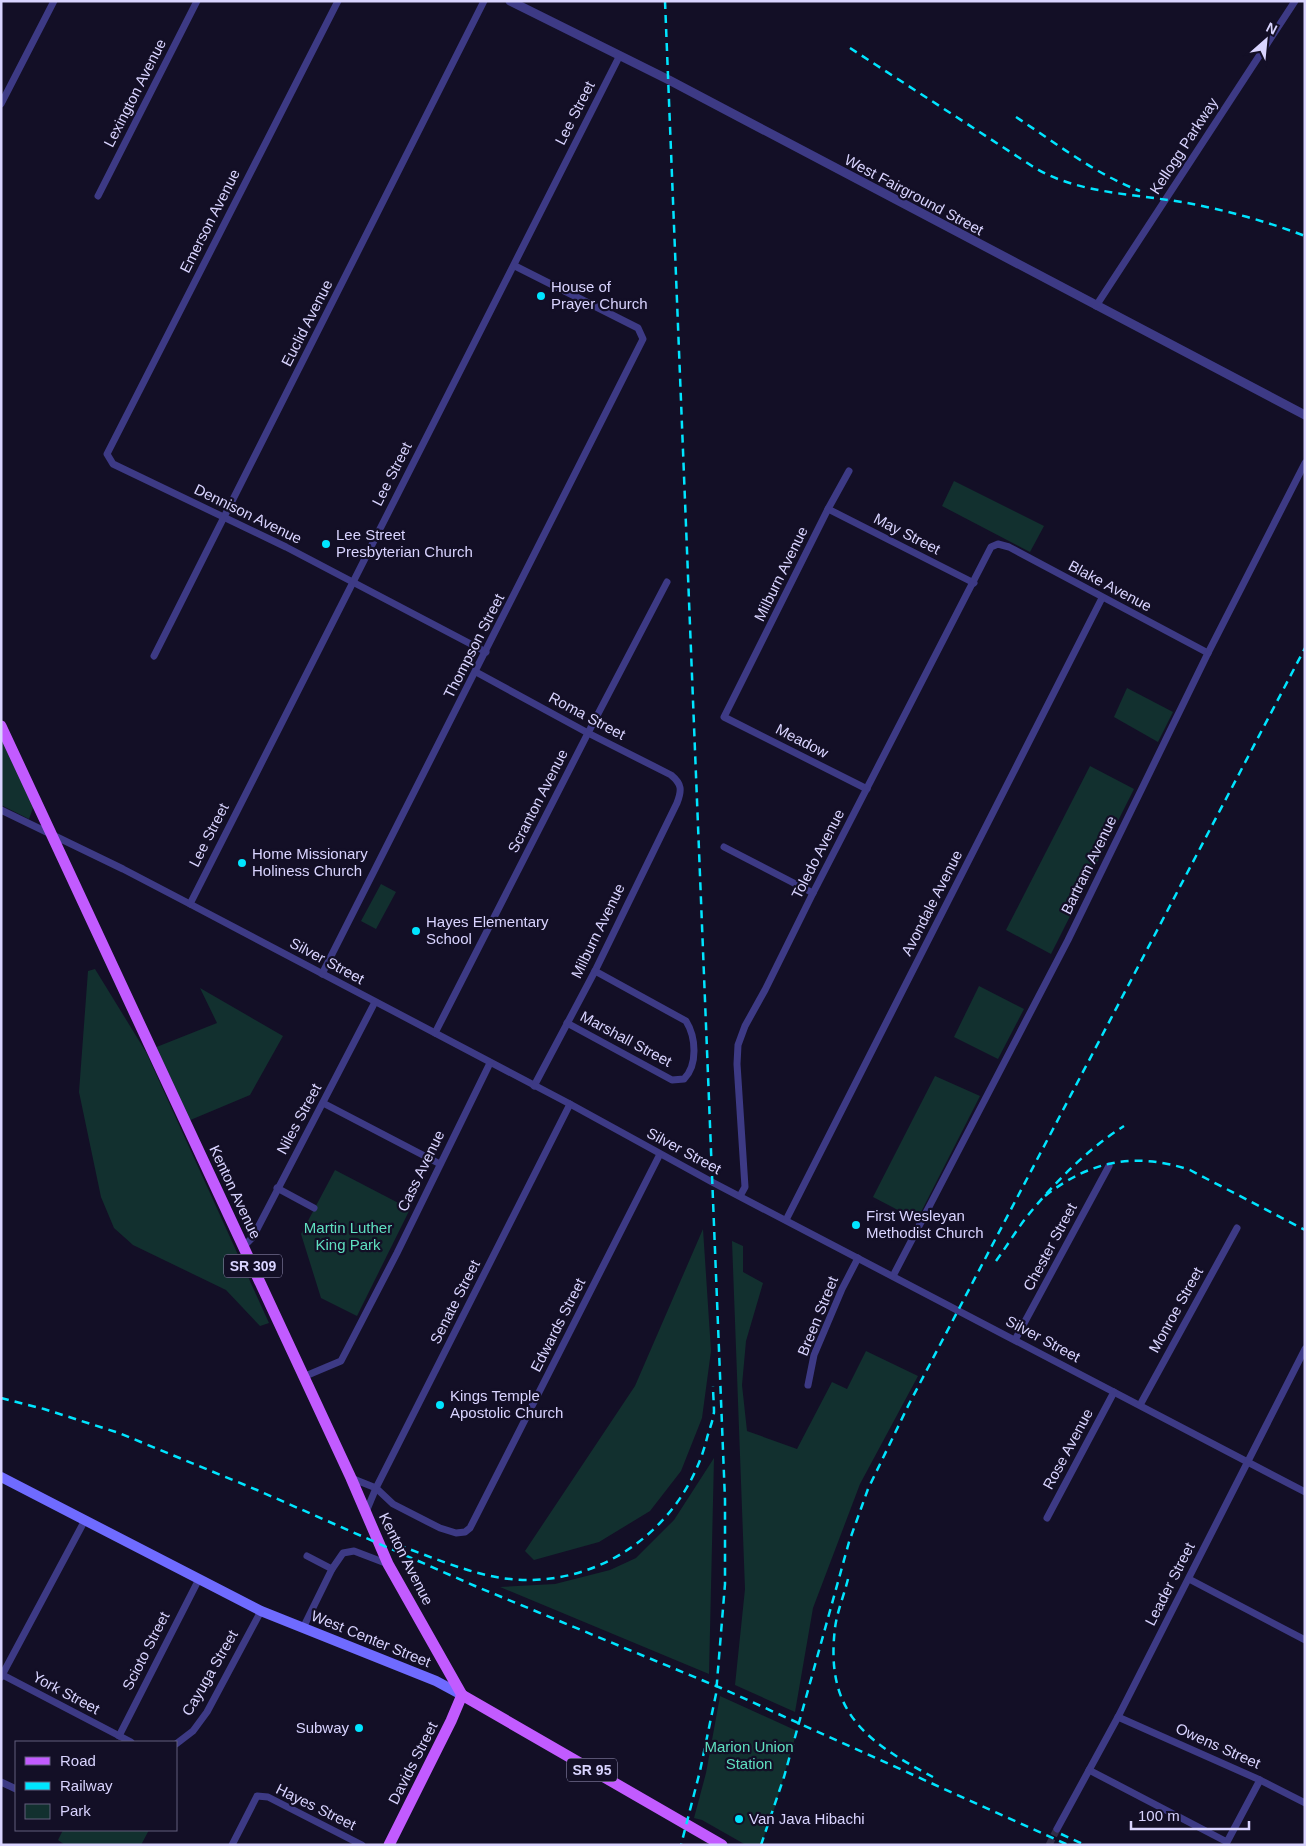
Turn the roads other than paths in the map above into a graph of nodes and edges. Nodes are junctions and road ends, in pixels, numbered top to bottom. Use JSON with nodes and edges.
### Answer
{"nodes":[{"id":1,"x":54,"y":1,"type":"edge"},
{"id":2,"x":197,"y":1,"type":"edge"},
{"id":3,"x":338,"y":1,"type":"edge"},
{"id":4,"x":484,"y":1,"type":"edge"},
{"id":5,"x":510,"y":1,"type":"edge"},
{"id":6,"x":1295,"y":1,"type":"edge"},
{"id":7,"x":619,"y":57,"type":"junction"},
{"id":8,"x":1,"y":104,"type":"edge"},
{"id":9,"x":98,"y":196,"type":"dead end"},
{"id":10,"x":515,"y":266,"type":"junction"},
{"id":11,"x":1096,"y":306,"type":"junction"},
{"id":12,"x":1305,"y":415,"type":"edge"},
{"id":13,"x":107,"y":454,"type":"joint"},
{"id":14,"x":1305,"y":463,"type":"edge"},
{"id":15,"x":849,"y":471,"type":"dead end"},
{"id":16,"x":828,"y":509,"type":"junction"},
{"id":17,"x":224,"y":516,"type":"junction"},
{"id":18,"x":998,"y":544,"type":"joint"},
{"id":19,"x":352,"y":581,"type":"junction"},
{"id":20,"x":667,"y":582,"type":"dead end"},
{"id":21,"x":974,"y":583,"type":"junction"},
{"id":22,"x":1102,"y":598,"type":"junction"},
{"id":23,"x":486,"y":652,"type":"junction"},
{"id":24,"x":1208,"y":653,"type":"junction"},
{"id":25,"x":154,"y":656,"type":"dead end"},
{"id":26,"x":476,"y":672,"type":"junction"},
{"id":27,"x":724,"y":717,"type":"joint"},
{"id":28,"x":1,"y":726,"type":"edge"},
{"id":29,"x":588,"y":733,"type":"junction"},
{"id":30,"x":681,"y":786,"type":"joint"},
{"id":31,"x":867,"y":789,"type":"junction"},
{"id":32,"x":1,"y":810,"type":"edge"},
{"id":33,"x":51,"y":834,"type":"junction"},
{"id":34,"x":724,"y":847,"type":"dead end"},
{"id":35,"x":813,"y":893,"type":"junction"},
{"id":36,"x":190,"y":904,"type":"junction"},
{"id":37,"x":594,"y":971,"type":"junction"},
{"id":38,"x":322,"y":974,"type":"junction"},
{"id":39,"x":375,"y":1002,"type":"junction"},
{"id":40,"x":567,"y":1023,"type":"junction"},
{"id":41,"x":435,"y":1033,"type":"junction"},
{"id":42,"x":490,"y":1063,"type":"junction"},
{"id":43,"x":534,"y":1086,"type":"junction"},
{"id":44,"x":324,"y":1103,"type":"junction"},
{"id":45,"x":570,"y":1104,"type":"junction"},
{"id":46,"x":660,"y":1154,"type":"junction"},
{"id":47,"x":440,"y":1164,"type":"junction"},
{"id":48,"x":1108,"y":1166,"type":"dead end"},
{"id":49,"x":277,"y":1188,"type":"junction"},
{"id":50,"x":740,"y":1196,"type":"junction"},
{"id":51,"x":314,"y":1208,"type":"dead end"},
{"id":52,"x":786,"y":1220,"type":"junction"},
{"id":53,"x":1237,"y":1228,"type":"dead end"},
{"id":54,"x":244,"y":1246,"type":"junction"},
{"id":55,"x":858,"y":1258,"type":"junction"},
{"id":56,"x":893,"y":1276,"type":"junction"},
{"id":57,"x":1015,"y":1340,"type":"junction"},
{"id":58,"x":1305,"y":1349,"type":"edge"},
{"id":59,"x":304,"y":1378,"type":"junction"},
{"id":60,"x":808,"y":1385,"type":"dead end"},
{"id":61,"x":1114,"y":1392,"type":"junction"},
{"id":62,"x":1140,"y":1406,"type":"junction"},
{"id":63,"x":1246,"y":1462,"type":"junction"},
{"id":64,"x":1,"y":1477,"type":"edge"},
{"id":65,"x":351,"y":1478,"type":"junction"},
{"id":66,"x":376,"y":1488,"type":"junction"},
{"id":67,"x":1305,"y":1492,"type":"edge"},
{"id":68,"x":366,"y":1512,"type":"junction"},
{"id":69,"x":1047,"y":1518,"type":"dead end"},
{"id":70,"x":85,"y":1520,"type":"junction"},
{"id":71,"x":307,"y":1556,"type":"dead end"},
{"id":72,"x":388,"y":1564,"type":"junction"},
{"id":73,"x":332,"y":1569,"type":"junction"},
{"id":74,"x":1189,"y":1578,"type":"junction"},
{"id":75,"x":199,"y":1579,"type":"junction"},
{"id":76,"x":261,"y":1611,"type":"junction"},
{"id":77,"x":303,"y":1628,"type":"junction"},
{"id":78,"x":1305,"y":1640,"type":"edge"},
{"id":79,"x":2,"y":1675,"type":"edge"},
{"id":80,"x":462,"y":1695,"type":"junction"},
{"id":81,"x":1118,"y":1717,"type":"junction"},
{"id":82,"x":119,"y":1736,"type":"junction"},
{"id":83,"x":129,"y":1741,"type":"edge"},
{"id":84,"x":178,"y":1742,"type":"edge"},
{"id":85,"x":1089,"y":1770,"type":"junction"},
{"id":86,"x":1260,"y":1780,"type":"junction"},
{"id":87,"x":1,"y":1782,"type":"edge"},
{"id":88,"x":15,"y":1789,"type":"edge"},
{"id":89,"x":1305,"y":1803,"type":"edge"},
{"id":90,"x":1057,"y":1829,"type":"tunnel mouth"},
{"id":91,"x":232,"y":1845,"type":"edge"},
{"id":92,"x":362,"y":1845,"type":"edge"},
{"id":93,"x":389,"y":1845,"type":"edge"},
{"id":94,"x":722,"y":1845,"type":"edge"}],
"edges":[{"from":1,"to":8,"type":"street"},
{"from":2,"to":9,"type":"street","name":"Lexington Avenue"},
{"from":3,"to":13,"type":"street","name":"Emerson Avenue"},
{"from":4,"to":17,"type":"street","name":"Euclid Avenue"},
{"from":5,"to":7,"type":"street","name":"West Fairground Street"},
{"from":6,"to":11,"type":"street","name":"Kellogg Parkway"},
{"from":7,"to":10,"type":"street","name":"Lee Street"},
{"from":7,"to":11,"type":"street","name":"West Fairground Street"},
{"from":10,"to":19,"type":"street","name":"Lee Street"},
{"from":10,"to":23,"type":"street","name":"Thompson Street"},
{"from":11,"to":12,"type":"street","name":"West Fairground Street"},
{"from":13,"to":17,"type":"street","name":"Dennison Avenue"},
{"from":14,"to":24,"type":"street","name":"Bartram Avenue"},
{"from":15,"to":16,"type":"street","name":"Milburn Avenue"},
{"from":16,"to":21,"type":"street","name":"May Street"},
{"from":16,"to":27,"type":"street","name":"Milburn Avenue"},
{"from":17,"to":19,"type":"street","name":"Dennison Avenue"},
{"from":17,"to":25,"type":"street","name":"Euclid Avenue"},
{"from":18,"to":21,"type":"street","name":"Toledo Avenue"},
{"from":18,"to":22,"type":"street","name":"Blake Avenue"},
{"from":19,"to":23,"type":"street","name":"Dennison Avenue"},
{"from":19,"to":36,"type":"street","name":"Lee Street"},
{"from":20,"to":29,"type":"street","name":"Scranton Avenue"},
{"from":21,"to":31,"type":"street","name":"Toledo Avenue"},
{"from":22,"to":24,"type":"street","name":"Blake Avenue"},
{"from":22,"to":52,"type":"street","name":"Avondale Avenue"},
{"from":23,"to":26,"type":"street","name":"Thompson Street"},
{"from":24,"to":56,"type":"street","name":"Bartram Avenue"},
{"from":26,"to":29,"type":"street","name":"Roma Street"},
{"from":26,"to":38,"type":"street","name":"Thompson Street"},
{"from":27,"to":31,"type":"street","name":"Meadow"},
{"from":28,"to":33,"type":"main road","number":"SR 309"},
{"from":29,"to":30,"type":"street","name":"Roma Street"},
{"from":29,"to":41,"type":"street","name":"Scranton Avenue"},
{"from":30,"to":37,"type":"street","name":"Milburn Avenue"},
{"from":31,"to":35,"type":"street","name":"Toledo Avenue"},
{"from":32,"to":33,"type":"street","name":"Silver Street"},
{"from":33,"to":36,"type":"street","name":"Silver Street"},
{"from":33,"to":54,"type":"main road","name":"Kenton Avenue","number":"SR 309"},
{"from":34,"to":35,"type":"street"},
{"from":35,"to":50,"type":"street","name":"Toledo Avenue"},
{"from":36,"to":38,"type":"street","name":"Silver Street"},
{"from":37,"to":40,"type":"street","name":"Milburn Avenue"},
{"from":37,"to":40,"type":"street","name":"Marshall Street"},
{"from":38,"to":39,"type":"street","name":"Silver Street"},
{"from":39,"to":41,"type":"street","name":"Silver Street"},
{"from":39,"to":44,"type":"street","name":"Niles Street"},
{"from":40,"to":43,"type":"street","name":"Milburn Avenue"},
{"from":41,"to":42,"type":"street","name":"Silver Street"},
{"from":42,"to":43,"type":"street","name":"Silver Street"},
{"from":42,"to":47,"type":"street","name":"Cass Avenue"},
{"from":43,"to":45,"type":"street","name":"Silver Street"},
{"from":44,"to":47,"type":"street"},
{"from":44,"to":49,"type":"street","name":"Niles Street"},
{"from":45,"to":46,"type":"street","name":"Silver Street"},
{"from":45,"to":66,"type":"street","name":"Senate Street"},
{"from":46,"to":50,"type":"street","name":"Silver Street"},
{"from":46,"to":66,"type":"street","name":"Edwards Street"},
{"from":47,"to":59,"type":"street","name":"Cass Avenue"},
{"from":48,"to":57,"type":"street","name":"Chester Street"},
{"from":49,"to":51,"type":"street"},
{"from":49,"to":54,"type":"street","name":"Niles Street"},
{"from":50,"to":52,"type":"street","name":"Silver Street"},
{"from":52,"to":55,"type":"street","name":"Silver Street"},
{"from":53,"to":62,"type":"street","name":"Monroe Street"},
{"from":54,"to":59,"type":"main road","name":"Kenton Avenue","number":"SR 309"},
{"from":55,"to":56,"type":"street","name":"Silver Street"},
{"from":55,"to":60,"type":"street","name":"Breen Street"},
{"from":56,"to":57,"type":"street","name":"Silver Street"},
{"from":57,"to":61,"type":"street","name":"Silver Street"},
{"from":58,"to":63,"type":"street","name":"Leader Street"},
{"from":59,"to":65,"type":"main road","name":"Kenton Avenue","number":"SR 309"},
{"from":61,"to":62,"type":"street","name":"Silver Street"},
{"from":61,"to":69,"type":"street","name":"Rose Avenue"},
{"from":62,"to":63,"type":"street","name":"Silver Street"},
{"from":63,"to":67,"type":"street","name":"Silver Street"},
{"from":63,"to":74,"type":"street","name":"Leader Street"},
{"from":64,"to":70,"type":"main road","name":"West Center Street","number":"SR 95"},
{"from":65,"to":66,"type":"street"},
{"from":65,"to":68,"type":"main road","name":"Kenton Avenue","number":"SR 309"},
{"from":66,"to":68,"type":"street","name":"Senate Street"},
{"from":68,"to":72,"type":"main road","name":"Kenton Avenue","number":"SR 309"},
{"from":70,"to":75,"type":"main road","name":"West Center Street","number":"SR 95"},
{"from":70,"to":79,"type":"street"},
{"from":71,"to":73,"type":"street"},
{"from":72,"to":73,"type":"street"},
{"from":72,"to":80,"type":"main road","name":"Kenton Avenue","number":"SR 309"},
{"from":73,"to":77,"type":"street"},
{"from":74,"to":78,"type":"street"},
{"from":74,"to":81,"type":"street","name":"Leader Street"},
{"from":75,"to":76,"type":"main road","name":"West Center Street","number":"SR 95"},
{"from":75,"to":82,"type":"street","name":"Scioto Street"},
{"from":76,"to":77,"type":"main road","name":"West Center Street","number":"SR 95"},
{"from":76,"to":84,"type":"street","name":"Cayuga Street"},
{"from":77,"to":80,"type":"main road","name":"West Center Street","number":"SR 95"},
{"from":79,"to":82,"type":"street","name":"York Street"},
{"from":80,"to":93,"type":"main road","name":"Davids Street"},
{"from":80,"to":94,"type":"main road","name":"West Center Street","number":"SR 95"},
{"from":81,"to":85,"type":"street","name":"Leader Street"},
{"from":81,"to":86,"type":"street","name":"Owens Street"},
{"from":82,"to":83,"type":"street"},
{"from":85,"to":86,"type":"street"},
{"from":85,"to":90,"type":"street","name":"Leader Street"},
{"from":86,"to":89,"type":"street","name":"Owens Street"},
{"from":87,"to":88,"type":"street"},
{"from":91,"to":92,"type":"street","name":"Hayes Street"}]}
